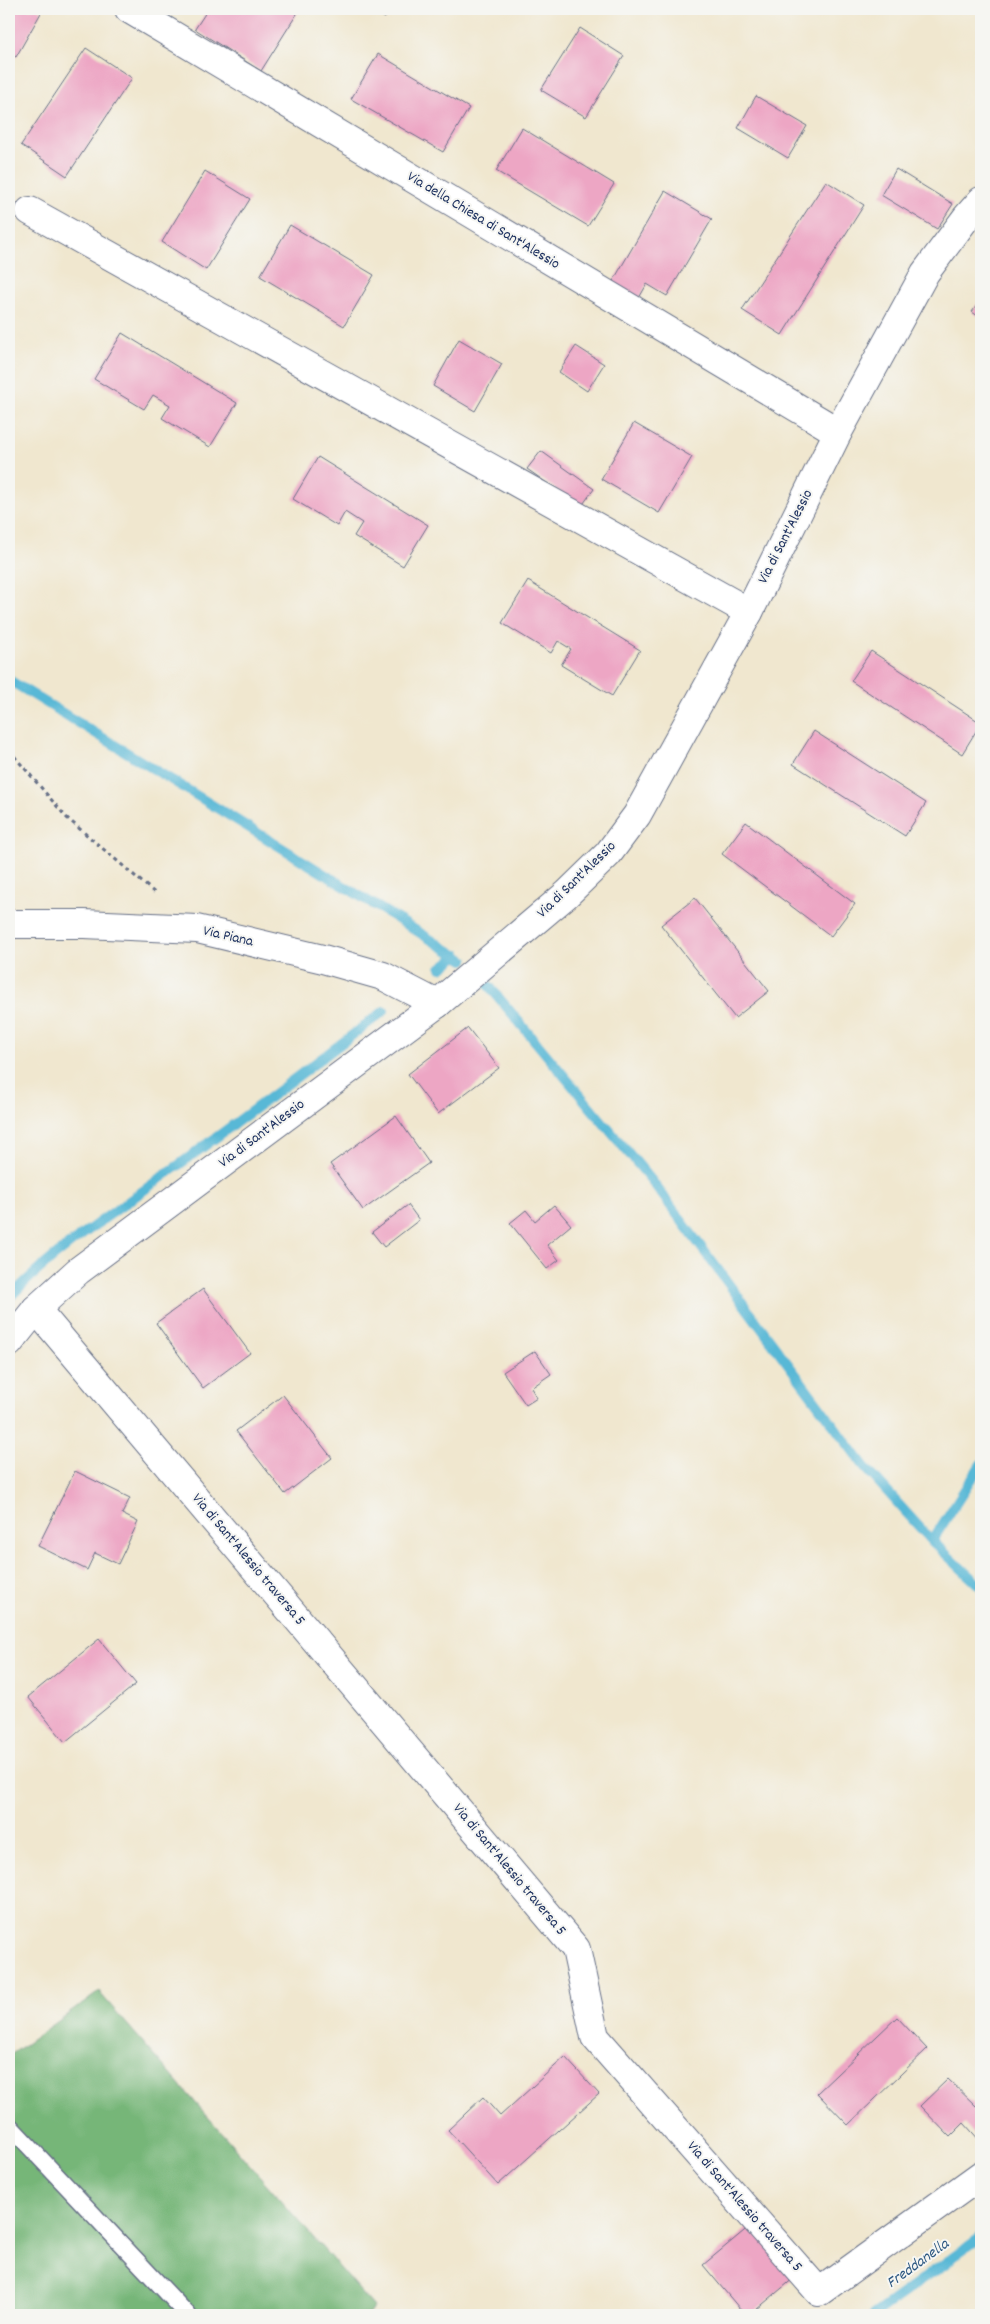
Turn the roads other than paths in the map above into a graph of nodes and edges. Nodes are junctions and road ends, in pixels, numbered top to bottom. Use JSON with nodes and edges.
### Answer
{"nodes":[{"id":1,"x":129,"y":9,"type":"edge"},
{"id":2,"x":981,"y":201,"type":"edge"},
{"id":3,"x":30,"y":211,"type":"dead end"},
{"id":4,"x":838,"y":432,"type":"junction"},
{"id":5,"x":749,"y":612,"type":"junction"},
{"id":6,"x":9,"y":924,"type":"edge"},
{"id":7,"x":438,"y":1004,"type":"junction"},
{"id":8,"x":36,"y":1309,"type":"junction"},
{"id":9,"x":9,"y":1343,"type":"edge"},
{"id":10,"x":9,"y":2125,"type":"edge"},
{"id":11,"x":981,"y":2175,"type":"edge"},
{"id":12,"x":188,"y":2315,"type":"edge"}],
"edges":[{"from":1,"to":4,"type":"street","name":"Via della Chiesa di Sant'Alessio"},
{"from":2,"to":4,"type":"street","name":"Via di Sant'Alessio"},
{"from":3,"to":5,"type":"street"},
{"from":4,"to":5,"type":"street","name":"Via di Sant'Alessio"},
{"from":5,"to":7,"type":"street","name":"Via di Sant'Alessio"},
{"from":6,"to":7,"type":"street","name":"Via Piana"},
{"from":7,"to":8,"type":"street","name":"Via di Sant'Alessio"},
{"from":8,"to":9,"type":"street","name":"Via di Sant'Alessio"},
{"from":8,"to":11,"type":"street","name":"Via di Sant'Alessio traversa 5"},
{"from":10,"to":12,"type":"lane"}]}
